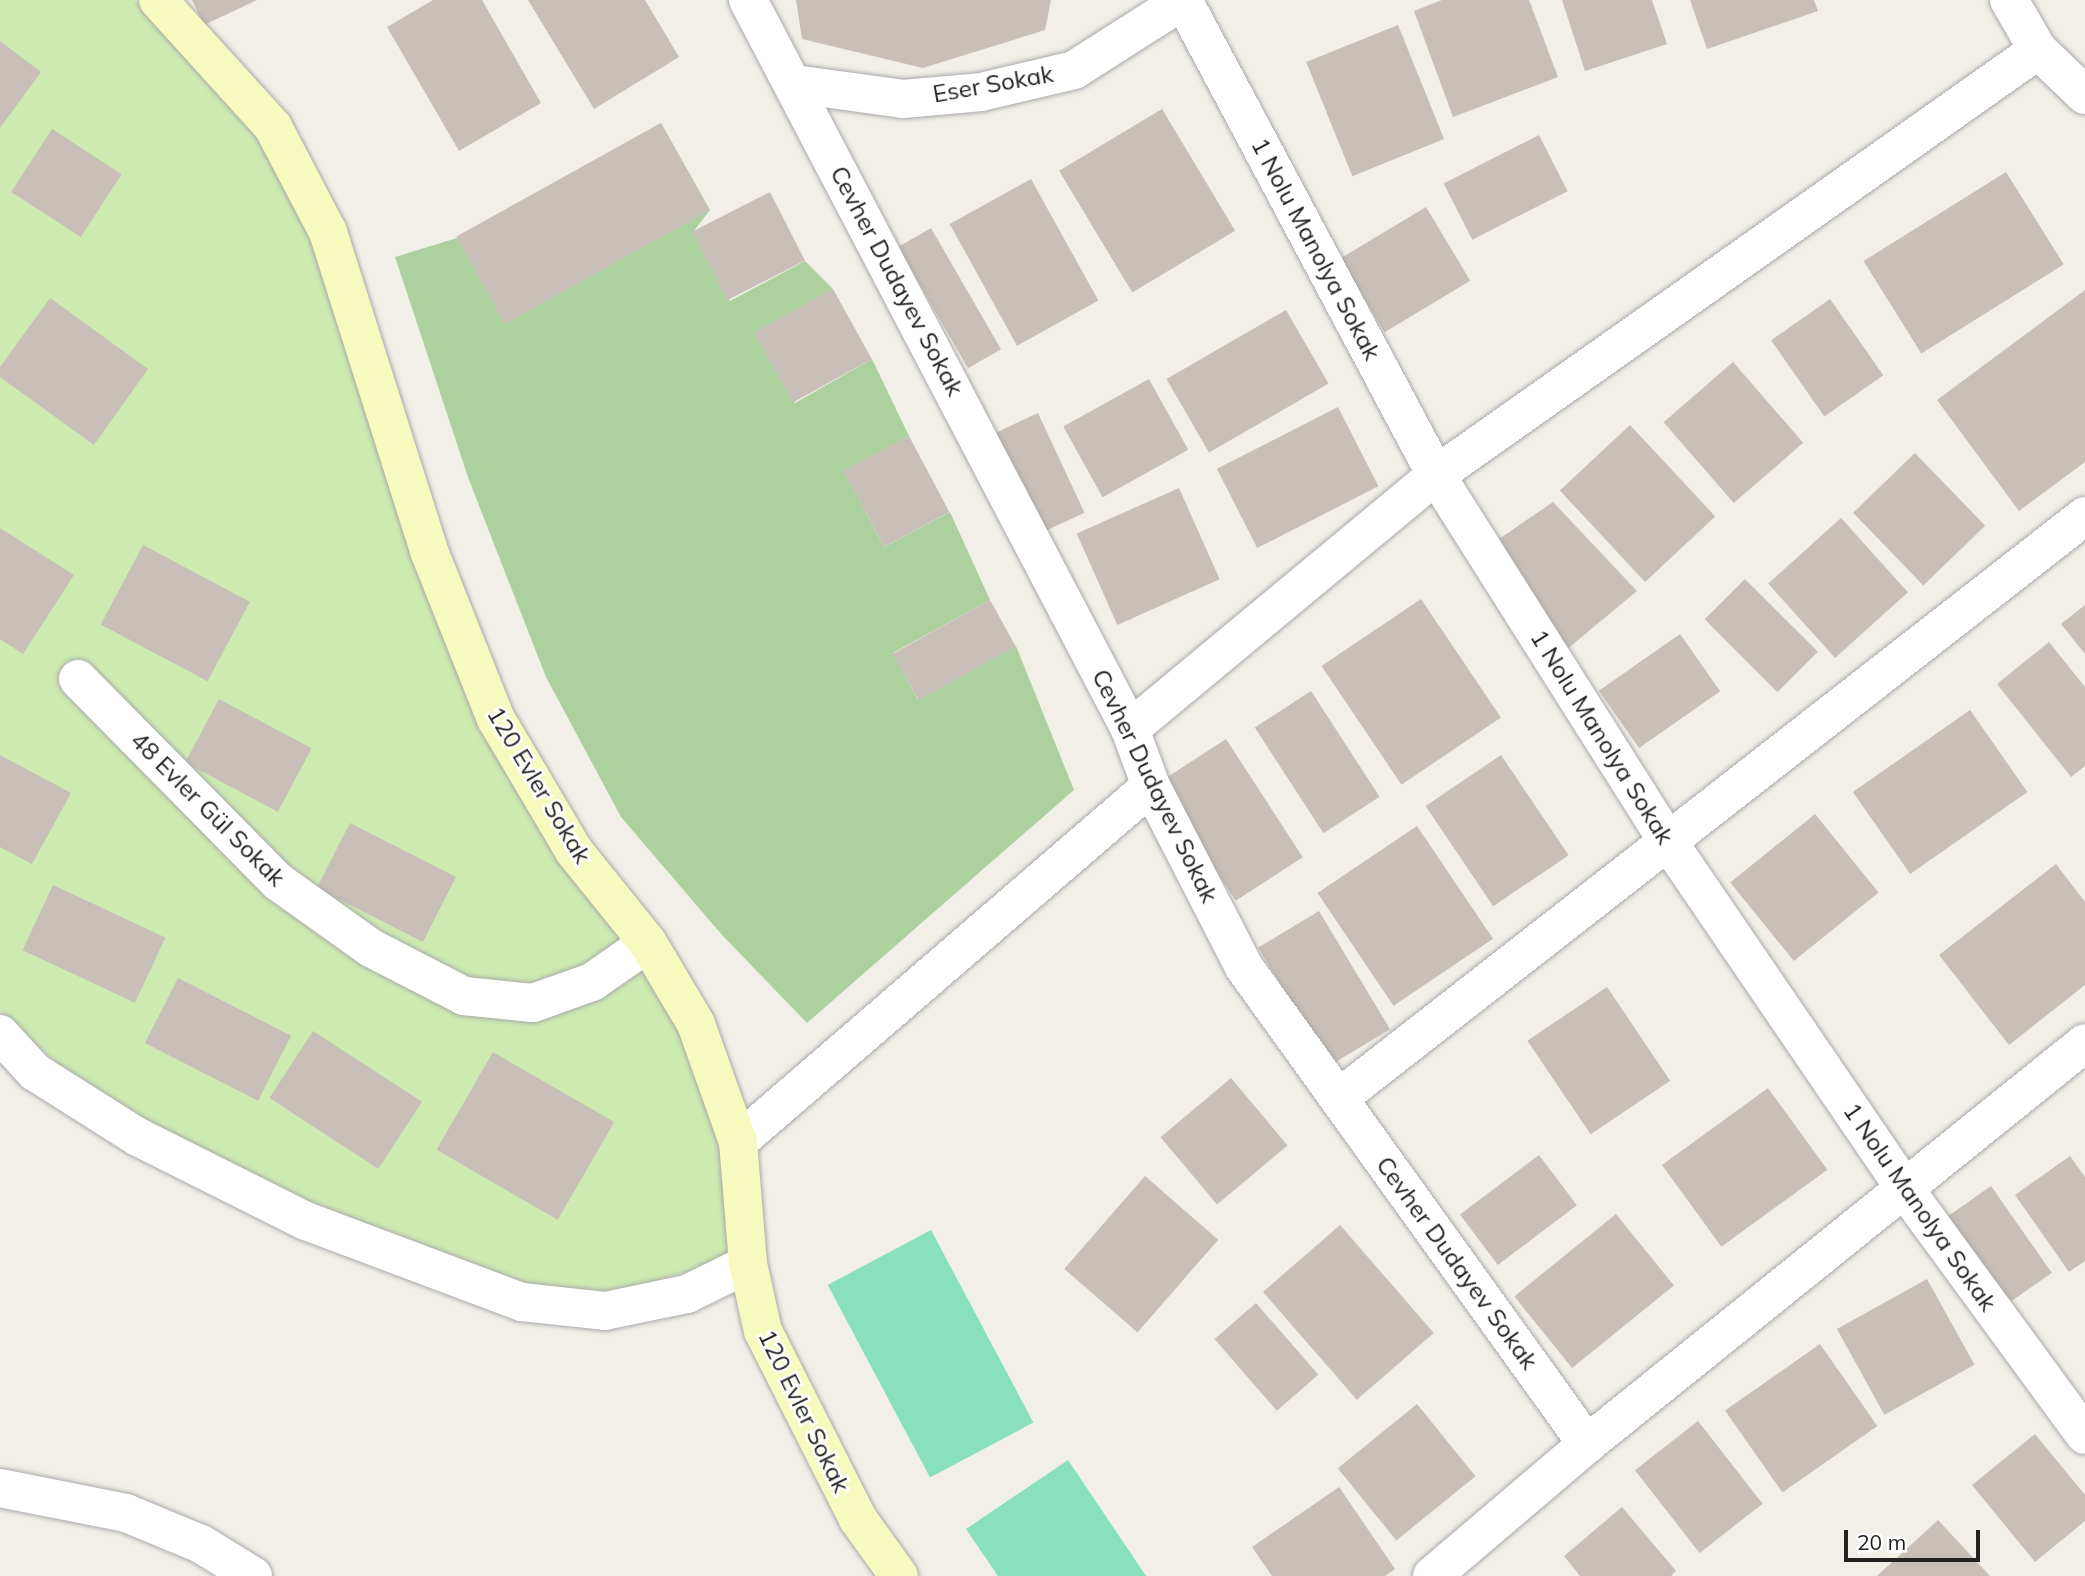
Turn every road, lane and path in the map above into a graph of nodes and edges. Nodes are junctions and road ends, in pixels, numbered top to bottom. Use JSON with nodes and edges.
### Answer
{"nodes":[{"id":1,"x":158,"y":0,"type":"edge"},
{"id":2,"x":748,"y":0,"type":"edge"},
{"id":3,"x":1184,"y":0,"type":"edge"},
{"id":4,"x":2009,"y":0,"type":"edge"},
{"id":5,"x":2038,"y":50,"type":"junction"},
{"id":6,"x":794,"y":84,"type":"junction"},
{"id":7,"x":2085,"y":96,"type":"edge"},
{"id":8,"x":1436,"y":475,"type":"junction"},
{"id":9,"x":2085,"y":516,"type":"edge"},
{"id":10,"x":78,"y":679,"type":"dead end"},
{"id":11,"x":1130,"y":729,"type":"junction"},
{"id":12,"x":1151,"y":786,"type":"junction"},
{"id":13,"x":1667,"y":839,"type":"junction"},
{"id":14,"x":648,"y":943,"type":"junction"},
{"id":15,"x":0,"y":1034,"type":"edge"},
{"id":16,"x":2085,"y":1043,"type":"edge"},
{"id":17,"x":1339,"y":1098,"type":"junction"},
{"id":18,"x":738,"y":1142,"type":"junction"},
{"id":19,"x":1904,"y":1188,"type":"junction"},
{"id":20,"x":748,"y":1264,"type":"junction"},
{"id":21,"x":2085,"y":1435,"type":"edge"},
{"id":22,"x":1587,"y":1444,"type":"junction"},
{"id":23,"x":0,"y":1488,"type":"edge"},
{"id":24,"x":253,"y":1576,"type":"edge"},
{"id":25,"x":899,"y":1576,"type":"edge"},
{"id":26,"x":1432,"y":1576,"type":"edge"}],
"edges":[{"from":1,"to":14,"type":"street","name":"120 Evler Sokak"},
{"from":2,"to":6,"type":"street"},
{"from":3,"to":6,"type":"street","name":"Eser Sokak"},
{"from":3,"to":8,"type":"street","name":"1 Nolu Manolya Sokak"},
{"from":4,"to":5,"type":"street"},
{"from":5,"to":7,"type":"street"},
{"from":5,"to":8,"type":"street"},
{"from":6,"to":11,"type":"street","name":"Cevher Dudayev Sokak"},
{"from":8,"to":11,"type":"street"},
{"from":8,"to":13,"type":"street","name":"1 Nolu Manolya Sokak"},
{"from":9,"to":13,"type":"street"},
{"from":10,"to":14,"type":"street","name":"48 Evler Gül Sokak"},
{"from":11,"to":12,"type":"street","name":"Cevher Dudayev Sokak"},
{"from":12,"to":17,"type":"street","name":"Cevher Dudayev Sokak"},
{"from":12,"to":18,"type":"street"},
{"from":13,"to":17,"type":"street"},
{"from":13,"to":19,"type":"street","name":"1 Nolu Manolya Sokak"},
{"from":14,"to":18,"type":"street","name":"120 Evler Sokak"},
{"from":15,"to":20,"type":"street"},
{"from":16,"to":19,"type":"street"},
{"from":17,"to":22,"type":"street","name":"Cevher Dudayev Sokak"},
{"from":18,"to":20,"type":"street","name":"120 Evler Sokak"},
{"from":19,"to":21,"type":"street","name":"1 Nolu Manolya Sokak"},
{"from":19,"to":22,"type":"street"},
{"from":20,"to":25,"type":"street","name":"120 Evler Sokak"},
{"from":22,"to":26,"type":"street"},
{"from":23,"to":24,"type":"street"}]}
